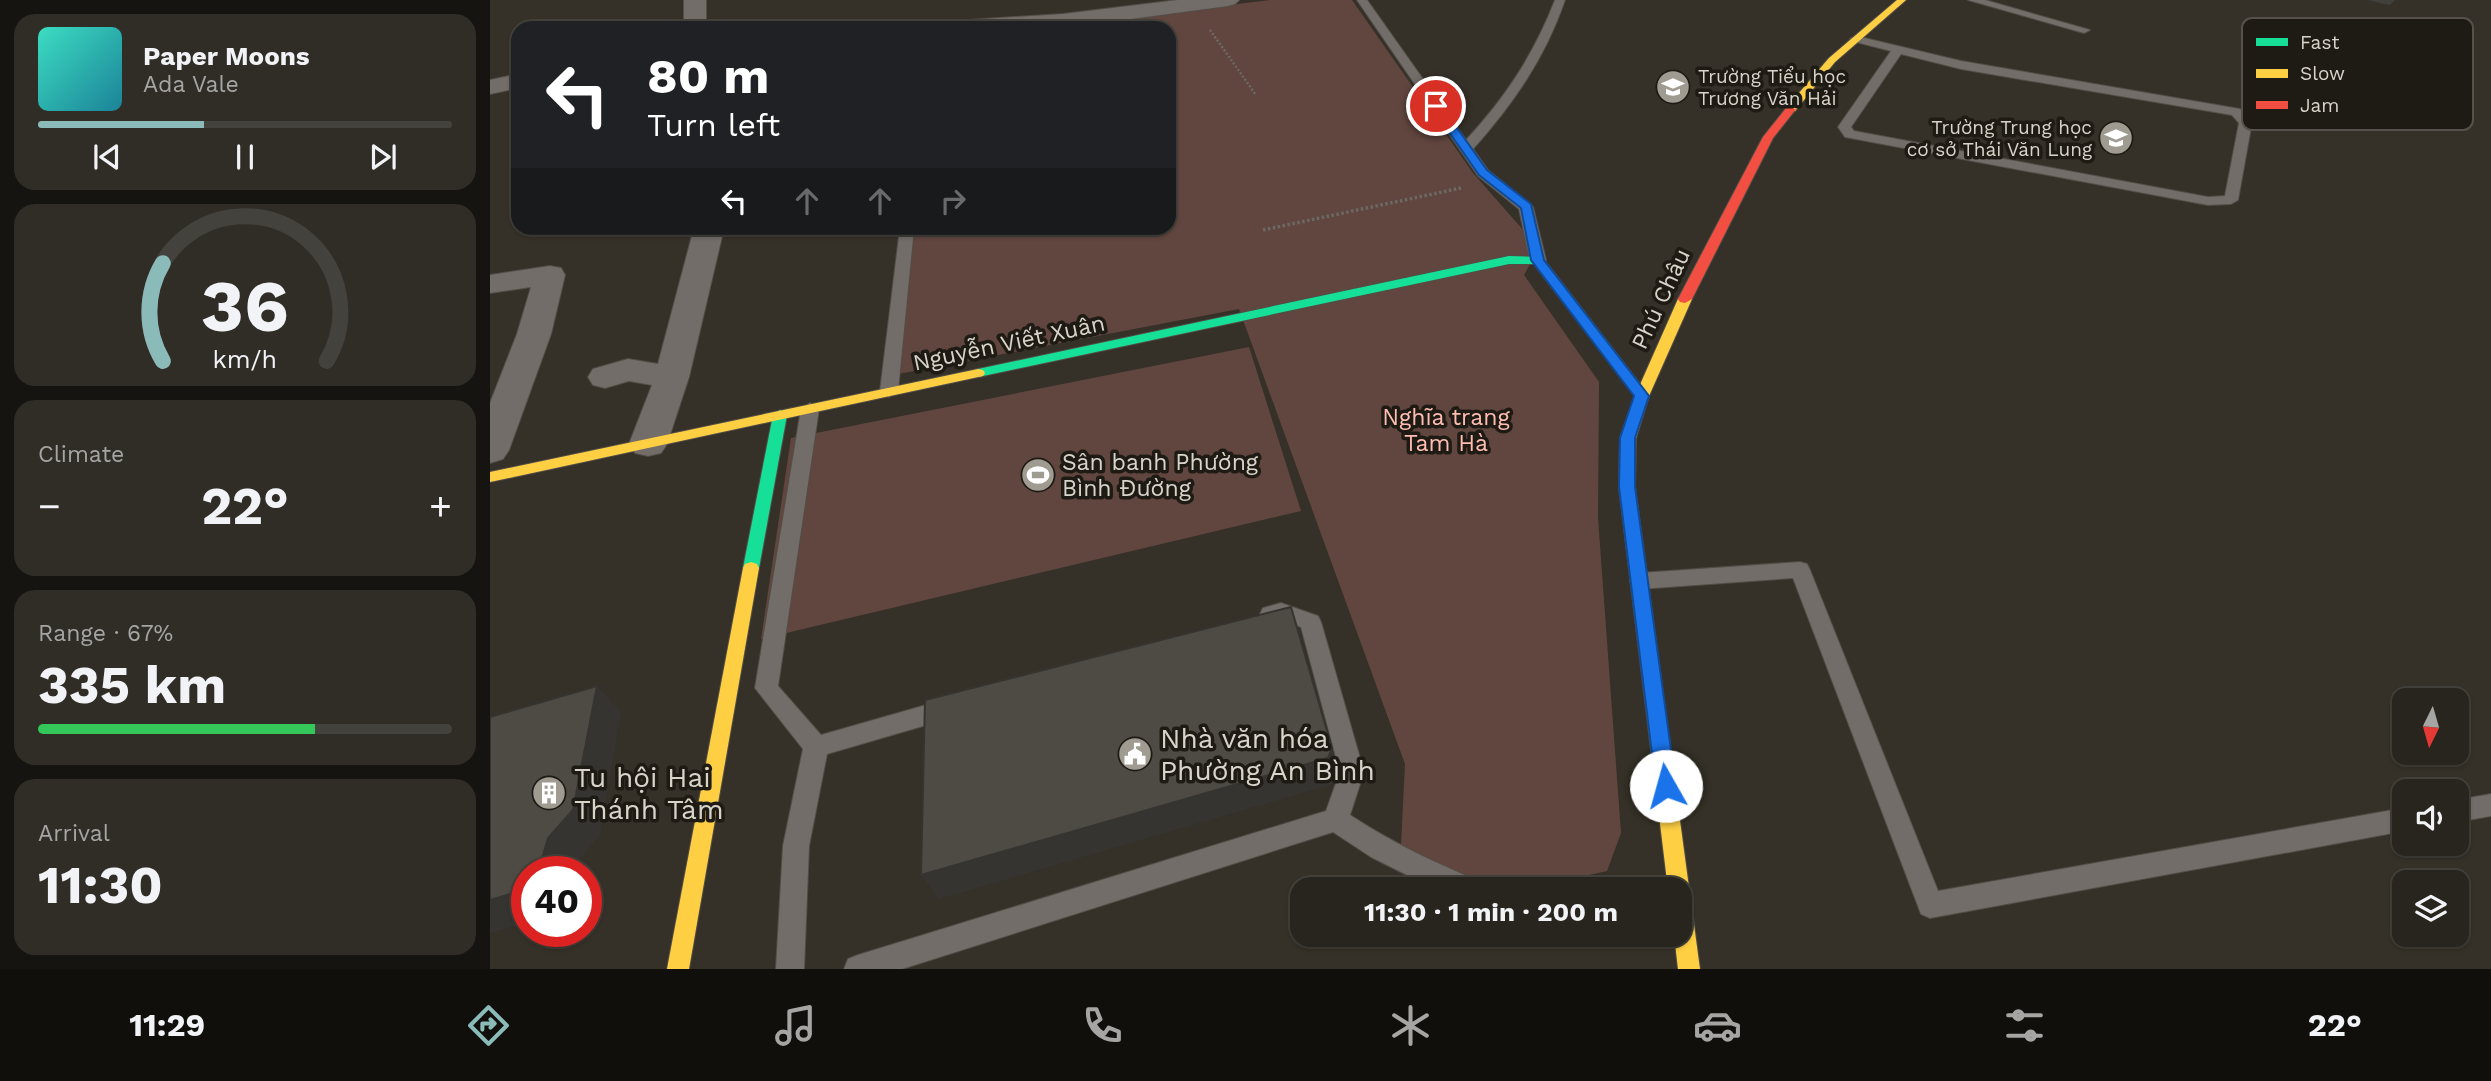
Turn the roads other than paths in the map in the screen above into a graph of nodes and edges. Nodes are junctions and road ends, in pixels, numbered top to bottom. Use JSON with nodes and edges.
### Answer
{"nodes":[{"id":1,"x":695,"y":0,"type":"edge"},
{"id":2,"x":1228,"y":0,"type":"edge"},
{"id":3,"x":1362,"y":0,"type":"edge"},
{"id":4,"x":1560,"y":0,"type":"edge"},
{"id":5,"x":1902,"y":0,"type":"edge"},
{"id":6,"x":1973,"y":0,"type":"edge"},
{"id":7,"x":1190,"y":2,"type":"edge"},
{"id":8,"x":695,"y":21,"type":"edge"},
{"id":9,"x":1069,"y":21,"type":"edge"},
{"id":10,"x":2084,"y":30,"type":"dead end"},
{"id":11,"x":1856,"y":39,"type":"junction"},
{"id":12,"x":1898,"y":50,"type":"junction"},
{"id":13,"x":511,"y":82,"type":"edge"},
{"id":14,"x":490,"y":87,"type":"edge"},
{"id":15,"x":2242,"y":118,"type":"edge"},
{"id":16,"x":2244,"y":130,"type":"edge"},
{"id":17,"x":1466,"y":148,"type":"junction"},
{"id":18,"x":707,"y":235,"type":"edge"},
{"id":19,"x":906,"y":235,"type":"edge"},
{"id":20,"x":1538,"y":260,"type":"junction"},
{"id":21,"x":490,"y":284,"type":"edge"},
{"id":22,"x":605,"y":377,"type":"dead end"},
{"id":23,"x":672,"y":377,"type":"junction"},
{"id":24,"x":889,"y":391,"type":"junction"},
{"id":25,"x":1642,"y":396,"type":"junction"},
{"id":26,"x":810,"y":409,"type":"junction"},
{"id":27,"x":780,"y":415,"type":"junction"},
{"id":28,"x":648,"y":444,"type":"junction"},
{"id":29,"x":490,"y":450,"type":"edge"},
{"id":30,"x":490,"y":477,"type":"edge"},
{"id":31,"x":1640,"y":581,"type":"junction"},
{"id":32,"x":1254,"y":619,"type":"edge"},
{"id":33,"x":962,"y":704,"type":"edge"},
{"id":34,"x":817,"y":747,"type":"junction"},
{"id":35,"x":2491,"y":805,"type":"edge"},
{"id":36,"x":2469,"y":809,"type":"edge"},
{"id":37,"x":1336,"y":820,"type":"junction"},
{"id":38,"x":2392,"y":822,"type":"edge"},
{"id":39,"x":1437,"y":877,"type":"edge"},
{"id":40,"x":1678,"y":877,"type":"edge"},
{"id":41,"x":1686,"y":947,"type":"edge"},
{"id":42,"x":678,"y":969,"type":"edge"},
{"id":43,"x":790,"y":969,"type":"edge"},
{"id":44,"x":858,"y":969,"type":"edge"},
{"id":45,"x":1689,"y":969,"type":"edge"}],
"edges":[{"from":1,"to":8,"type":"street"},
{"from":2,"to":7,"type":"street"},
{"from":3,"to":17,"type":"lane"},
{"from":4,"to":17,"type":"lane"},
{"from":5,"to":11,"type":"street","name":"Phú Châu"},
{"from":6,"to":10,"type":"lane"},
{"from":7,"to":9,"type":"street"},
{"from":11,"to":12,"type":"lane"},
{"from":11,"to":25,"type":"street","name":"Phú Châu"},
{"from":12,"to":15,"type":"lane"},
{"from":12,"to":16,"type":"lane"},
{"from":13,"to":14,"type":"street"},
{"from":17,"to":20,"type":"lane"},
{"from":18,"to":23,"type":"street"},
{"from":19,"to":24,"type":"lane"},
{"from":20,"to":24,"type":"street","name":"Nguyễn Viết Xuân"},
{"from":20,"to":25,"type":"street"},
{"from":21,"to":29,"type":"street"},
{"from":22,"to":23,"type":"street"},
{"from":23,"to":28,"type":"street"},
{"from":24,"to":26,"type":"street","name":"Nguyễn Viết Xuân"},
{"from":25,"to":31,"type":"street","name":"Phú Châu"},
{"from":26,"to":27,"type":"street","name":"Nguyễn Viết Xuân"},
{"from":26,"to":34,"type":"lane"},
{"from":27,"to":28,"type":"street","name":"Nguyễn Viết Xuân"},
{"from":27,"to":42,"type":"street"},
{"from":28,"to":30,"type":"street","name":"Nguyễn Viết Xuân"},
{"from":31,"to":38,"type":"lane"},
{"from":31,"to":40,"type":"street","name":"Phú Châu"},
{"from":32,"to":37,"type":"lane"},
{"from":33,"to":34,"type":"lane"},
{"from":34,"to":43,"type":"lane"},
{"from":35,"to":36,"type":"lane"},
{"from":37,"to":39,"type":"lane"},
{"from":37,"to":44,"type":"lane"},
{"from":41,"to":45,"type":"street","name":"Phú Châu"}]}
